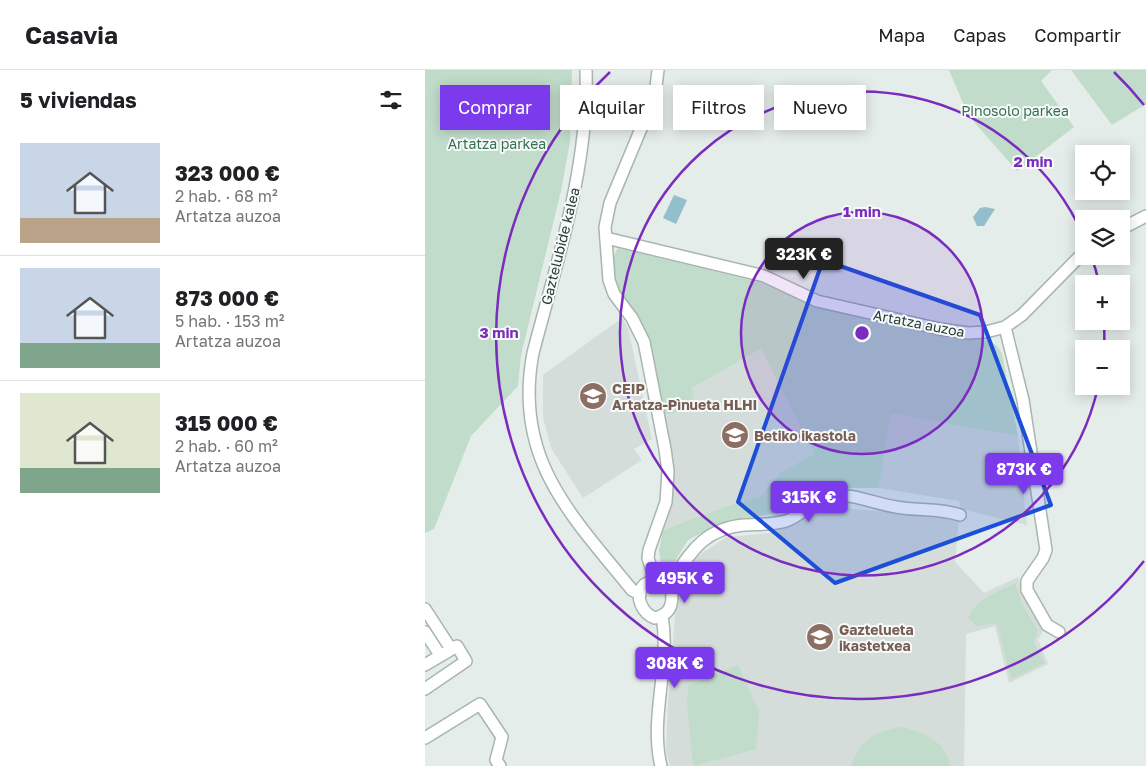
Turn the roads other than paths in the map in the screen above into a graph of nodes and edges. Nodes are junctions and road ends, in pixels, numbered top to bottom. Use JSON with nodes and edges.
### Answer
{"nodes":[{"id":1,"x":586,"y":70,"type":"edge"},
{"id":2,"x":658,"y":70,"type":"edge"},
{"id":3,"x":1146,"y":216,"type":"edge"},
{"id":4,"x":1130,"y":224,"type":"edge"},
{"id":5,"x":606,"y":238,"type":"junction"},
{"id":6,"x":1075,"y":262,"type":"edge"},
{"id":7,"x":1005,"y":327,"type":"junction"},
{"id":8,"x":961,"y":515,"type":"dead end"},
{"id":9,"x":655,"y":580,"type":"junction"},
{"id":10,"x":670,"y":583,"type":"junction"},
{"id":11,"x":640,"y":594,"type":"junction"},
{"id":12,"x":425,"y":609,"type":"edge"},
{"id":13,"x":662,"y":616,"type":"junction"},
{"id":14,"x":425,"y":632,"type":"edge"},
{"id":15,"x":1059,"y":632,"type":"dead end"},
{"id":16,"x":451,"y":649,"type":"junction"},
{"id":17,"x":440,"y":656,"type":"junction"},
{"id":18,"x":425,"y":665,"type":"edge"},
{"id":19,"x":425,"y":689,"type":"edge"},
{"id":20,"x":425,"y":738,"type":"edge"},
{"id":21,"x":500,"y":766,"type":"edge"},
{"id":22,"x":661,"y":766,"type":"edge"}],
"edges":[{"from":1,"to":11,"type":"street","name":"Gaztelubide kalea"},
{"from":2,"to":5,"type":"street"},
{"from":3,"to":4,"type":"street"},
{"from":5,"to":7,"type":"street","name":"Artatza auzoa"},
{"from":5,"to":9,"type":"street"},
{"from":6,"to":7,"type":"street"},
{"from":7,"to":15,"type":"street"},
{"from":8,"to":10,"type":"street"},
{"from":9,"to":10,"type":"street"},
{"from":9,"to":11,"type":"street"},
{"from":10,"to":13,"type":"street"},
{"from":11,"to":13,"type":"street"},
{"from":12,"to":16,"type":"street"},
{"from":13,"to":22,"type":"street"},
{"from":14,"to":17,"type":"street"},
{"from":16,"to":17,"type":"street"},
{"from":16,"to":19,"type":"street"},
{"from":17,"to":18,"type":"street"},
{"from":20,"to":21,"type":"street"}]}
